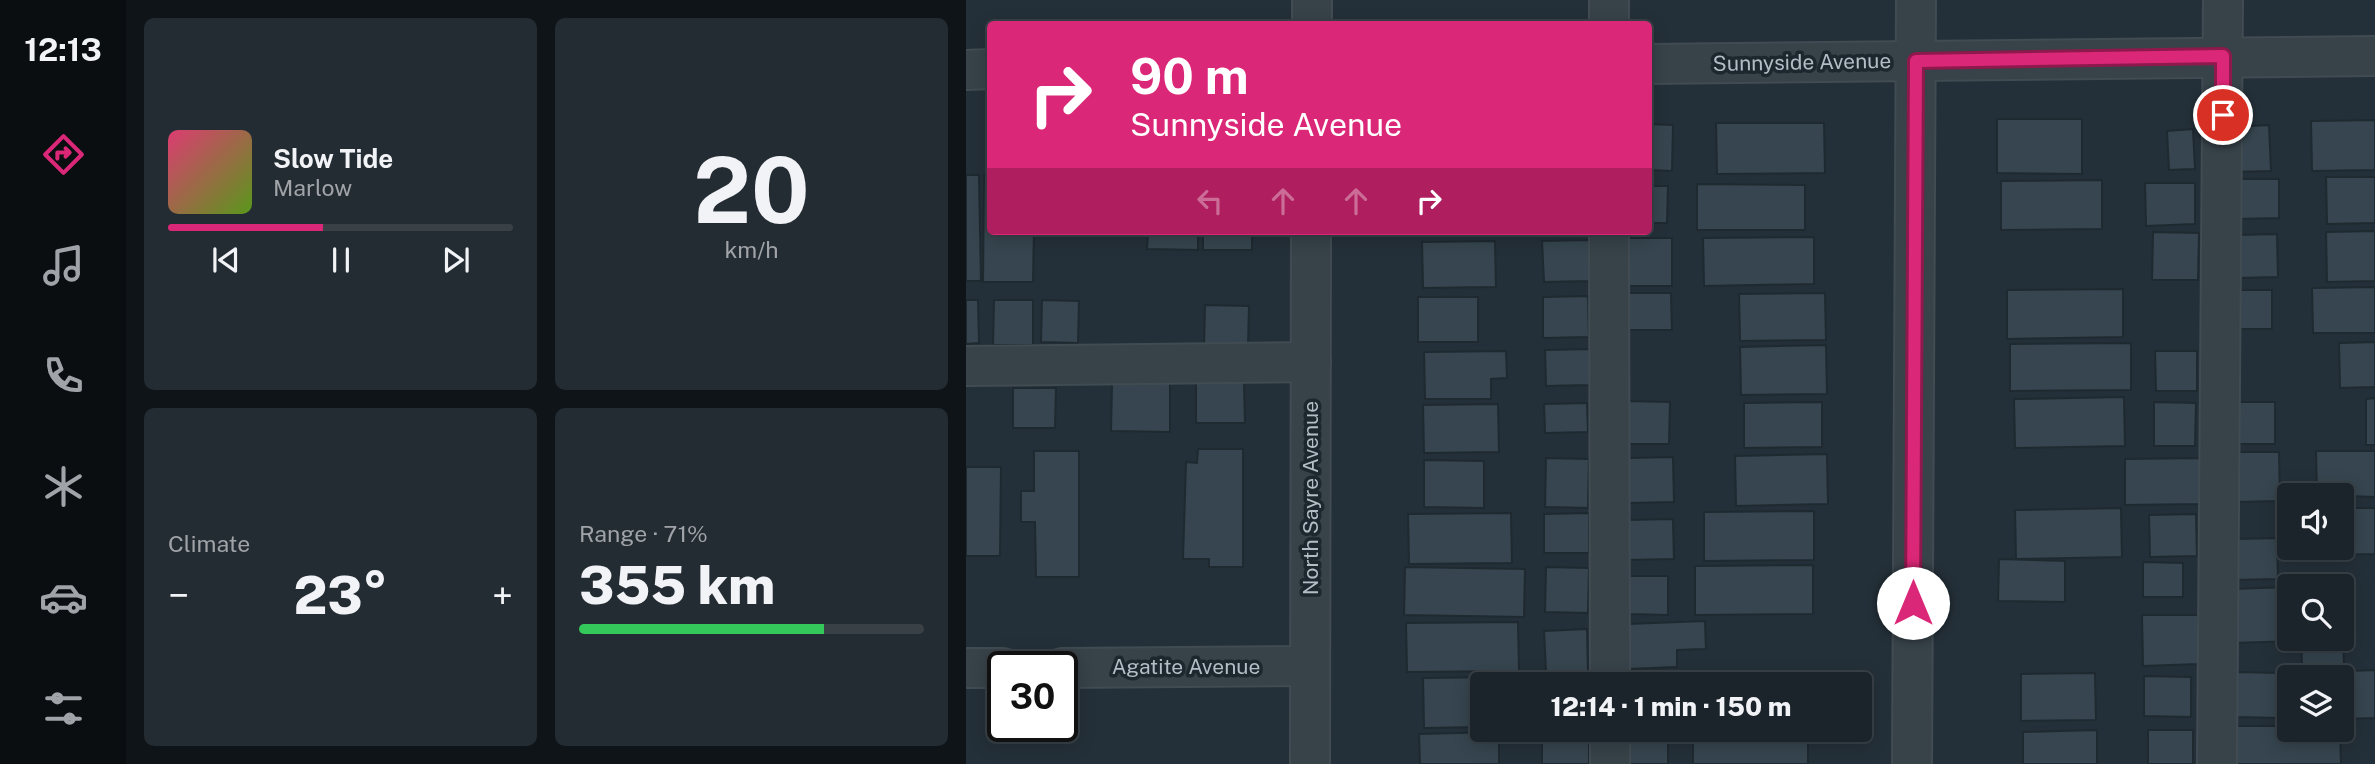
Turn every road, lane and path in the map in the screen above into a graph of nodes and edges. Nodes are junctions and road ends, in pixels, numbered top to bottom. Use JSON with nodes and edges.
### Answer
{"nodes":[{"id":1,"x":1312,"y":0,"type":"edge"},
{"id":2,"x":1609,"y":0,"type":"edge"},
{"id":3,"x":1916,"y":0,"type":"edge"},
{"id":4,"x":2223,"y":0,"type":"edge"},
{"id":5,"x":1311,"y":21,"type":"edge"},
{"id":6,"x":1609,"y":21,"type":"edge"},
{"id":7,"x":2223,"y":56,"type":"junction"},
{"id":8,"x":2375,"y":56,"type":"edge"},
{"id":9,"x":1916,"y":61,"type":"junction"},
{"id":10,"x":1652,"y":64,"type":"edge"},
{"id":11,"x":987,"y":69,"type":"edge"},
{"id":12,"x":966,"y":70,"type":"edge"},
{"id":13,"x":1311,"y":235,"type":"edge"},
{"id":14,"x":1609,"y":235,"type":"edge"},
{"id":15,"x":1311,"y":362,"type":"junction"},
{"id":16,"x":966,"y":366,"type":"edge"},
{"id":17,"x":1310,"y":666,"type":"junction"},
{"id":18,"x":1078,"y":667,"type":"edge"},
{"id":19,"x":966,"y":668,"type":"edge"},
{"id":20,"x":987,"y":668,"type":"edge"},
{"id":21,"x":1610,"y":672,"type":"edge"},
{"id":22,"x":1610,"y":742,"type":"edge"},
{"id":23,"x":1310,"y":764,"type":"edge"},
{"id":24,"x":1610,"y":764,"type":"edge"},
{"id":25,"x":1912,"y":764,"type":"edge"},
{"id":26,"x":2217,"y":764,"type":"edge"}],
"edges":[{"from":1,"to":5,"type":"street"},
{"from":2,"to":6,"type":"street"},
{"from":3,"to":9,"type":"street"},
{"from":4,"to":7,"type":"street"},
{"from":7,"to":8,"type":"street","name":"Sunnyside Avenue"},
{"from":7,"to":9,"type":"street","name":"Sunnyside Avenue"},
{"from":7,"to":26,"type":"street"},
{"from":9,"to":10,"type":"street","name":"Sunnyside Avenue"},
{"from":9,"to":25,"type":"street"},
{"from":11,"to":12,"type":"street"},
{"from":13,"to":15,"type":"street","name":"North Sayre Avenue"},
{"from":14,"to":21,"type":"street"},
{"from":15,"to":16,"type":"street"},
{"from":15,"to":17,"type":"street","name":"North Sayre Avenue"},
{"from":17,"to":18,"type":"street","name":"Agatite Avenue"},
{"from":17,"to":23,"type":"street","name":"North Sayre Avenue"},
{"from":19,"to":20,"type":"street"},
{"from":22,"to":24,"type":"street"}]}
